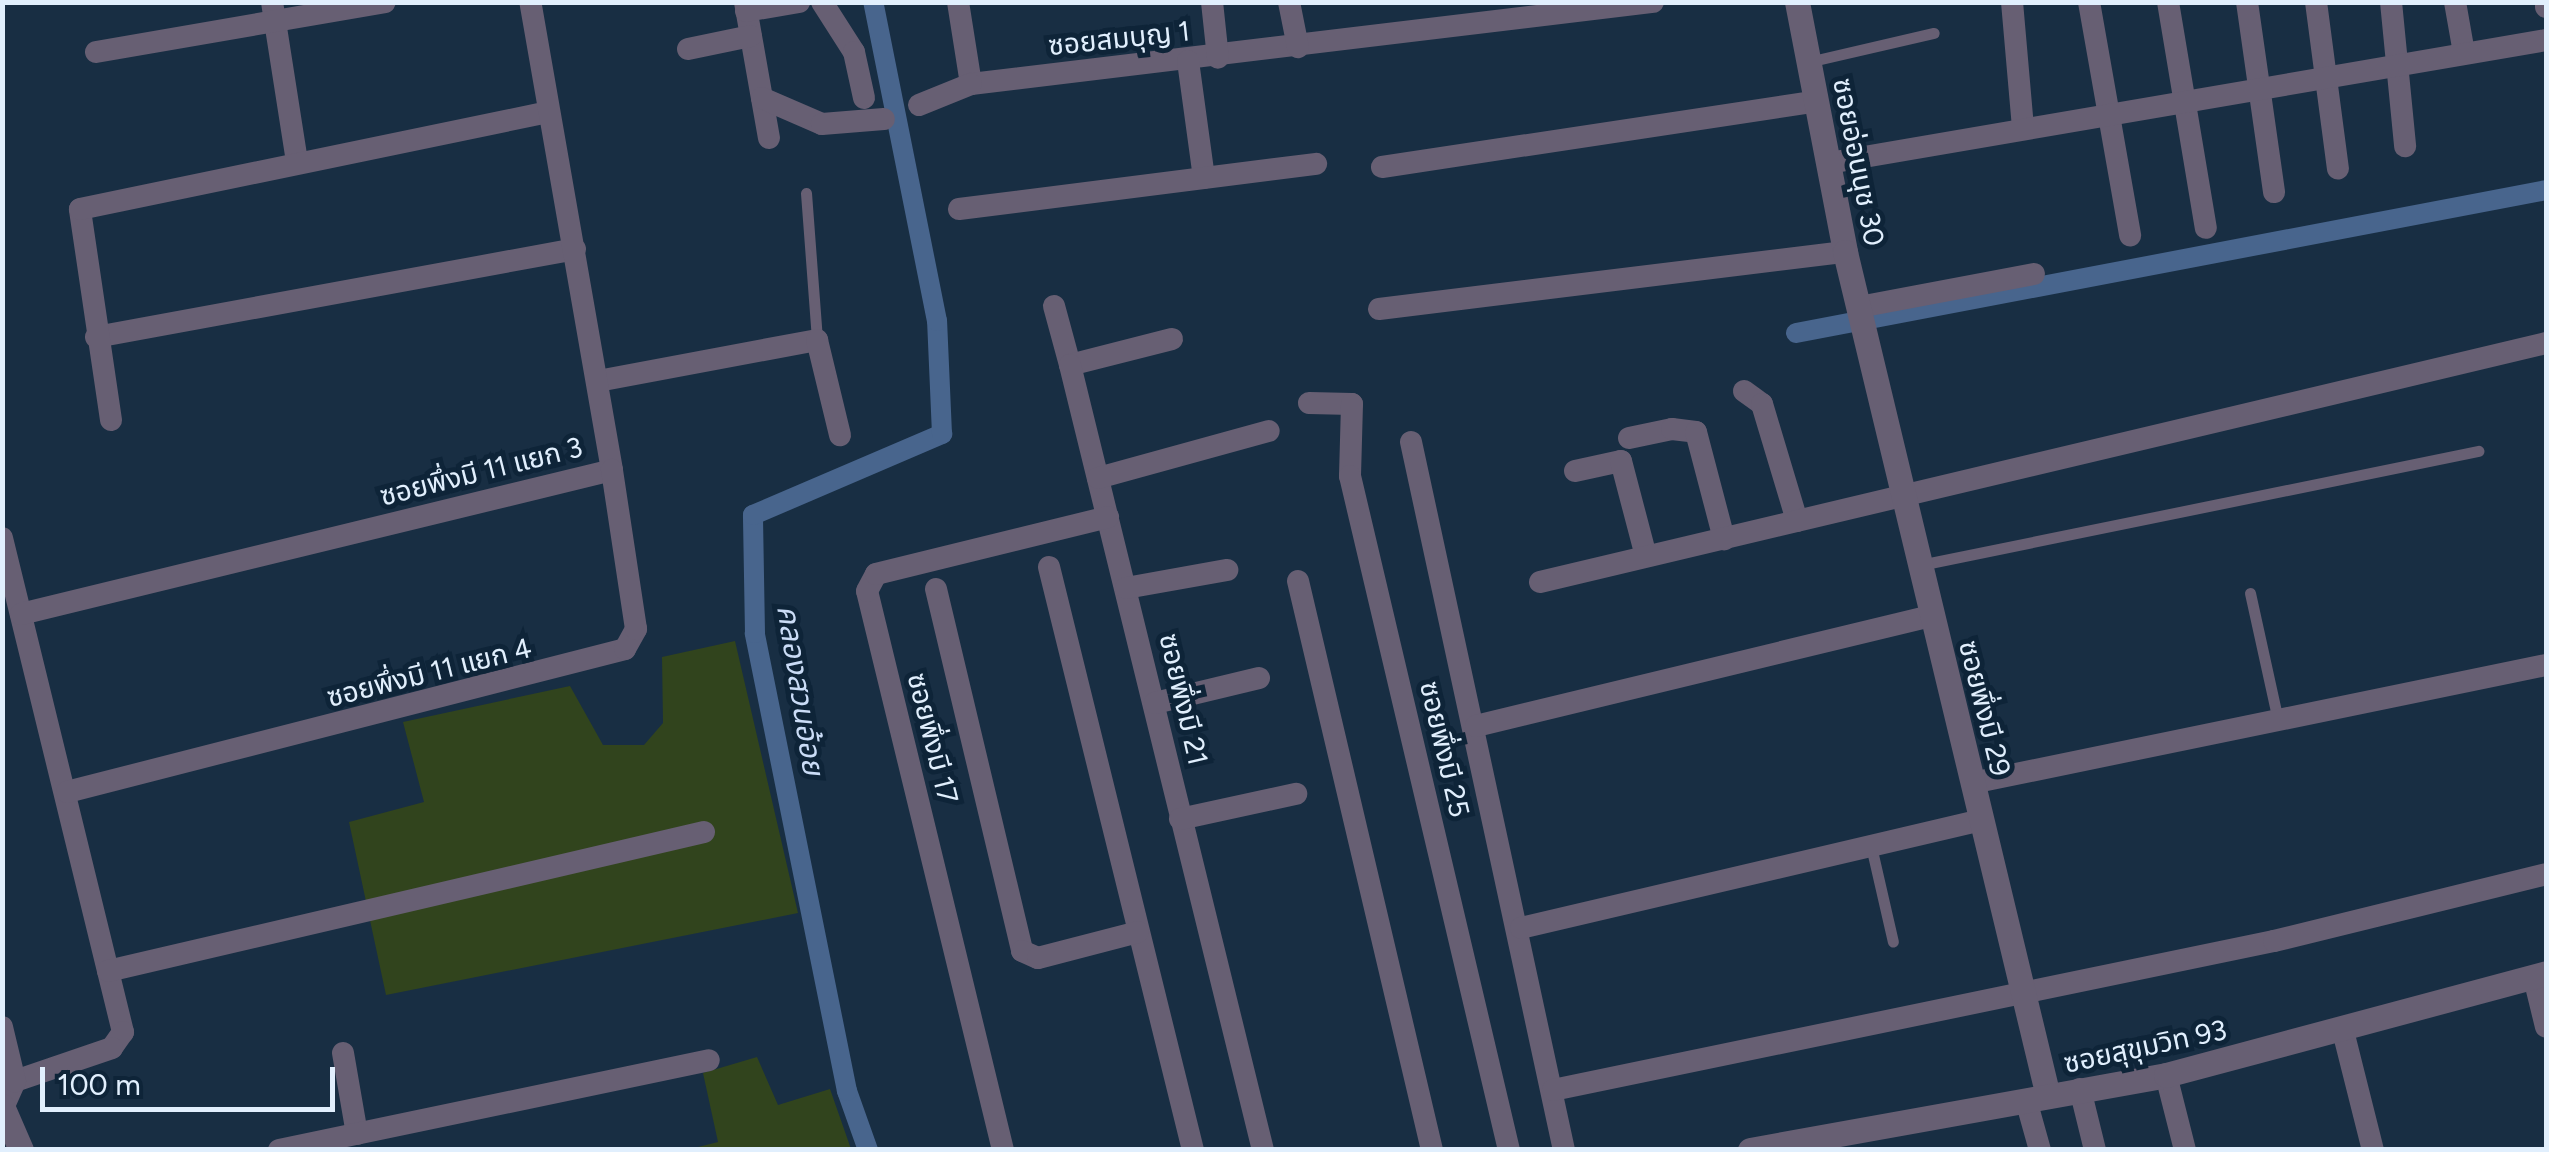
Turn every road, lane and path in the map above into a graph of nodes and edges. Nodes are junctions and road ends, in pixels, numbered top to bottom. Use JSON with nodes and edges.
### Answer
{"nodes":[{"id":1,"x":386,"y":2,"type":"edge"},
{"id":2,"x":530,"y":2,"type":"edge"},
{"id":3,"x":800,"y":2,"type":"edge"},
{"id":4,"x":822,"y":2,"type":"edge"},
{"id":5,"x":958,"y":2,"type":"edge"},
{"id":6,"x":1212,"y":2,"type":"edge"},
{"id":7,"x":1289,"y":2,"type":"edge"},
{"id":8,"x":1654,"y":2,"type":"edge"},
{"id":9,"x":1797,"y":2,"type":"edge"},
{"id":10,"x":2012,"y":2,"type":"edge"},
{"id":11,"x":2089,"y":2,"type":"edge"},
{"id":12,"x":2168,"y":2,"type":"edge"},
{"id":13,"x":2247,"y":2,"type":"edge"},
{"id":14,"x":2316,"y":2,"type":"edge"},
{"id":15,"x":2390,"y":2,"type":"edge"},
{"id":16,"x":2455,"y":2,"type":"edge"},
{"id":17,"x":746,"y":7,"type":"edge"},
{"id":18,"x":274,"y":12,"type":"edge"},
{"id":19,"x":1934,"y":33,"type":"dead end"},
{"id":20,"x":751,"y":36,"type":"junction"},
{"id":21,"x":2546,"y":40,"type":"edge"},
{"id":22,"x":1298,"y":47,"type":"junction"},
{"id":23,"x":688,"y":49,"type":"dead end"},
{"id":24,"x":96,"y":52,"type":"dead end"},
{"id":25,"x":2464,"y":53,"type":"junction"},
{"id":26,"x":1218,"y":58,"type":"junction"},
{"id":27,"x":1188,"y":61,"type":"junction"},
{"id":28,"x":1808,"y":62,"type":"junction"},
{"id":29,"x":2396,"y":66,"type":"junction"},
{"id":30,"x":2326,"y":77,"type":"junction"},
{"id":31,"x":971,"y":84,"type":"junction"},
{"id":32,"x":2258,"y":88,"type":"junction"},
{"id":33,"x":762,"y":98,"type":"junction"},
{"id":34,"x":864,"y":98,"type":"dead end"},
{"id":35,"x":1816,"y":102,"type":"junction"},
{"id":36,"x":2181,"y":102,"type":"junction"},
{"id":37,"x":919,"y":105,"type":"dead end"},
{"id":38,"x":547,"y":112,"type":"junction"},
{"id":39,"x":2106,"y":115,"type":"junction"},
{"id":40,"x":884,"y":119,"type":"dead end"},
{"id":41,"x":2023,"y":129,"type":"junction"},
{"id":42,"x":769,"y":138,"type":"dead end"},
{"id":43,"x":2405,"y":146,"type":"dead end"},
{"id":44,"x":297,"y":162,"type":"junction"},
{"id":45,"x":1829,"y":163,"type":"junction"},
{"id":46,"x":1316,"y":164,"type":"dead end"},
{"id":47,"x":1382,"y":167,"type":"dead end"},
{"id":48,"x":2338,"y":169,"type":"dead end"},
{"id":49,"x":1204,"y":178,"type":"junction"},
{"id":50,"x":2274,"y":192,"type":"dead end"},
{"id":51,"x":806,"y":193,"type":"dead end"},
{"id":52,"x":960,"y":209,"type":"dead end"},
{"id":53,"x":2206,"y":228,"type":"dead end"},
{"id":54,"x":2130,"y":235,"type":"dead end"},
{"id":55,"x":575,"y":249,"type":"junction"},
{"id":56,"x":1845,"y":252,"type":"junction"},
{"id":57,"x":2034,"y":274,"type":"dead end"},
{"id":58,"x":1054,"y":306,"type":"dead end"},
{"id":59,"x":1378,"y":310,"type":"dead end"},
{"id":60,"x":1861,"y":317,"type":"junction"},
{"id":61,"x":96,"y":338,"type":"junction"},
{"id":62,"x":1172,"y":339,"type":"dead end"},
{"id":63,"x":817,"y":340,"type":"junction"},
{"id":64,"x":2546,"y":343,"type":"edge"},
{"id":65,"x":1070,"y":366,"type":"junction"},
{"id":66,"x":598,"y":382,"type":"junction"},
{"id":67,"x":1744,"y":391,"type":"dead end"},
{"id":68,"x":1309,"y":403,"type":"dead end"},
{"id":69,"x":111,"y":420,"type":"dead end"},
{"id":70,"x":1270,"y":431,"type":"dead end"},
{"id":71,"x":840,"y":435,"type":"dead end"},
{"id":72,"x":1629,"y":438,"type":"dead end"},
{"id":73,"x":1411,"y":442,"type":"dead end"},
{"id":74,"x":2478,"y":451,"type":"dead end"},
{"id":75,"x":612,"y":470,"type":"junction"},
{"id":76,"x":1575,"y":470,"type":"dead end"},
{"id":77,"x":1098,"y":478,"type":"junction"},
{"id":78,"x":1903,"y":497,"type":"junction"},
{"id":79,"x":1108,"y":517,"type":"junction"},
{"id":80,"x":1797,"y":521,"type":"junction"},
{"id":81,"x":2,"y":538,"type":"edge"},
{"id":82,"x":1724,"y":538,"type":"junction"},
{"id":83,"x":1646,"y":556,"type":"junction"},
{"id":84,"x":1920,"y":565,"type":"junction"},
{"id":85,"x":1049,"y":567,"type":"dead end"},
{"id":86,"x":1227,"y":570,"type":"dead end"},
{"id":87,"x":1298,"y":581,"type":"dead end"},
{"id":88,"x":1540,"y":582,"type":"dead end"},
{"id":89,"x":1126,"y":588,"type":"junction"},
{"id":90,"x":936,"y":589,"type":"dead end"},
{"id":91,"x":2250,"y":593,"type":"dead end"},
{"id":92,"x":21,"y":614,"type":"junction"},
{"id":93,"x":1932,"y":616,"type":"junction"},
{"id":94,"x":2546,"y":664,"type":"edge"},
{"id":95,"x":1258,"y":678,"type":"dead end"},
{"id":96,"x":1154,"y":703,"type":"junction"},
{"id":97,"x":2278,"y":720,"type":"junction"},
{"id":98,"x":1476,"y":726,"type":"junction"},
{"id":99,"x":1972,"y":783,"type":"junction"},
{"id":100,"x":67,"y":792,"type":"junction"},
{"id":101,"x":1296,"y":794,"type":"dead end"},
{"id":102,"x":1180,"y":819,"type":"junction"},
{"id":103,"x":1981,"y":820,"type":"junction"},
{"id":104,"x":704,"y":832,"type":"dead end"},
{"id":105,"x":1871,"y":846,"type":"junction"},
{"id":106,"x":2546,"y":874,"type":"edge"},
{"id":107,"x":1521,"y":928,"type":"junction"},
{"id":108,"x":1138,"y":932,"type":"junction"},
{"id":109,"x":1893,"y":942,"type":"dead end"},
{"id":110,"x":108,"y":970,"type":"junction"},
{"id":111,"x":2540,"y":976,"type":"edge"},
{"id":112,"x":2024,"y":995,"type":"junction"},
{"id":113,"x":2546,"y":1026,"type":"edge"},
{"id":114,"x":2,"y":1027,"type":"edge"},
{"id":115,"x":2344,"y":1032,"type":"junction"},
{"id":116,"x":343,"y":1053,"type":"dead end"},
{"id":117,"x":709,"y":1060,"type":"dead end"},
{"id":118,"x":2166,"y":1075,"type":"junction"},
{"id":119,"x":15,"y":1081,"type":"junction"},
{"id":120,"x":2080,"y":1089,"type":"junction"},
{"id":121,"x":1553,"y":1090,"type":"junction"},
{"id":122,"x":2037,"y":1098,"type":"junction"},
{"id":123,"x":3,"y":1106,"type":"edge"},
{"id":124,"x":357,"y":1134,"type":"junction"},
{"id":125,"x":21,"y":1150,"type":"edge"},
{"id":126,"x":279,"y":1150,"type":"edge"},
{"id":127,"x":1003,"y":1150,"type":"edge"},
{"id":128,"x":1193,"y":1150,"type":"edge"},
{"id":129,"x":1263,"y":1150,"type":"edge"},
{"id":130,"x":1432,"y":1150,"type":"edge"},
{"id":131,"x":1509,"y":1150,"type":"edge"},
{"id":132,"x":1564,"y":1150,"type":"edge"},
{"id":133,"x":1750,"y":1150,"type":"edge"},
{"id":134,"x":2040,"y":1150,"type":"edge"},
{"id":135,"x":2095,"y":1150,"type":"edge"},
{"id":136,"x":2185,"y":1150,"type":"edge"},
{"id":137,"x":2372,"y":1150,"type":"edge"}],
"edges":[{"from":1,"to":18,"type":"street"},
{"from":2,"to":38,"type":"street","name":"ซอยพึ่งมี 11 แยก 3"},
{"from":3,"to":17,"type":"street"},
{"from":4,"to":34,"type":"street"},
{"from":5,"to":31,"type":"street"},
{"from":6,"to":26,"type":"street"},
{"from":7,"to":22,"type":"street"},
{"from":8,"to":22,"type":"street","name":"ซอยสมบุญ 1"},
{"from":9,"to":28,"type":"street","name":"ซอยอ่อนนุช 30"},
{"from":10,"to":41,"type":"street"},
{"from":11,"to":39,"type":"street"},
{"from":12,"to":36,"type":"street"},
{"from":13,"to":32,"type":"street"},
{"from":14,"to":30,"type":"street"},
{"from":15,"to":29,"type":"street"},
{"from":16,"to":25,"type":"street"},
{"from":17,"to":20,"type":"street"},
{"from":18,"to":24,"type":"street"},
{"from":18,"to":44,"type":"street"},
{"from":19,"to":28,"type":"lane"},
{"from":20,"to":23,"type":"street"},
{"from":20,"to":33,"type":"street"},
{"from":21,"to":25,"type":"street"},
{"from":22,"to":26,"type":"street","name":"ซอยสมบุญ 1"},
{"from":25,"to":29,"type":"street"},
{"from":26,"to":27,"type":"street","name":"ซอยสมบุญ 1"},
{"from":27,"to":31,"type":"street","name":"ซอยสมบุญ 1"},
{"from":27,"to":49,"type":"street"},
{"from":28,"to":35,"type":"street","name":"ซอยอ่อนนุช 30"},
{"from":29,"to":30,"type":"street"},
{"from":29,"to":43,"type":"street"},
{"from":30,"to":32,"type":"street"},
{"from":30,"to":48,"type":"street"},
{"from":31,"to":37,"type":"street","name":"ซอยสมบุญ 1"},
{"from":32,"to":36,"type":"street"},
{"from":32,"to":50,"type":"street"},
{"from":33,"to":40,"type":"street"},
{"from":33,"to":42,"type":"street"},
{"from":35,"to":45,"type":"street","name":"ซอยอ่อนนุช 30"},
{"from":35,"to":47,"type":"street"},
{"from":36,"to":39,"type":"street"},
{"from":36,"to":53,"type":"street"},
{"from":38,"to":44,"type":"street"},
{"from":38,"to":55,"type":"street","name":"ซอยพึ่งมี 11 แยก 3"},
{"from":39,"to":41,"type":"street"},
{"from":39,"to":54,"type":"street"},
{"from":41,"to":45,"type":"street"},
{"from":44,"to":61,"type":"street"},
{"from":45,"to":56,"type":"street","name":"ซอยอ่อนนุช 30"},
{"from":46,"to":49,"type":"street"},
{"from":49,"to":52,"type":"street"},
{"from":51,"to":63,"type":"lane"},
{"from":55,"to":61,"type":"street"},
{"from":55,"to":66,"type":"street","name":"ซอยพึ่งมี 11 แยก 3"},
{"from":56,"to":59,"type":"street"},
{"from":56,"to":60,"type":"street","name":"ซอยอ่อนนุช 30"},
{"from":57,"to":60,"type":"street"},
{"from":58,"to":65,"type":"street","name":"ซอยพึ่งมี 21"},
{"from":60,"to":78,"type":"street","name":"ซอยพึ่งมี 29"},
{"from":61,"to":69,"type":"street"},
{"from":62,"to":65,"type":"street"},
{"from":63,"to":66,"type":"street"},
{"from":63,"to":71,"type":"street"},
{"from":64,"to":78,"type":"street"},
{"from":65,"to":77,"type":"street","name":"ซอยพึ่งมี 21"},
{"from":66,"to":75,"type":"street","name":"ซอยพึ่งมี 11 แยก 3"},
{"from":67,"to":80,"type":"street"},
{"from":68,"to":131,"type":"street","name":"ซอยพึ่งมี 25"},
{"from":70,"to":77,"type":"street"},
{"from":72,"to":82,"type":"street"},
{"from":73,"to":98,"type":"street"},
{"from":74,"to":84,"type":"lane"},
{"from":75,"to":92,"type":"street","name":"ซอยพึ่งมี 11 แยก 3"},
{"from":75,"to":100,"type":"street","name":"ซอยพึ่งมี 11 แยก 4"},
{"from":76,"to":83,"type":"street"},
{"from":77,"to":79,"type":"street","name":"ซอยพึ่งมี 21"},
{"from":78,"to":80,"type":"street"},
{"from":78,"to":84,"type":"street","name":"ซอยพึ่งมี 29"},
{"from":79,"to":89,"type":"street","name":"ซอยพึ่งมี 21"},
{"from":79,"to":127,"type":"street","name":"ซอยพึ่งมี 17"},
{"from":80,"to":82,"type":"street"},
{"from":81,"to":92,"type":"street"},
{"from":82,"to":83,"type":"street"},
{"from":83,"to":88,"type":"street"},
{"from":84,"to":93,"type":"street","name":"ซอยพึ่งมี 29"},
{"from":85,"to":108,"type":"street"},
{"from":86,"to":89,"type":"street"},
{"from":87,"to":130,"type":"street"},
{"from":89,"to":96,"type":"street","name":"ซอยพึ่งมี 21"},
{"from":90,"to":108,"type":"street"},
{"from":91,"to":97,"type":"lane"},
{"from":92,"to":100,"type":"street"},
{"from":93,"to":98,"type":"street"},
{"from":93,"to":99,"type":"street","name":"ซอยพึ่งมี 29"},
{"from":94,"to":97,"type":"street"},
{"from":95,"to":96,"type":"street"},
{"from":96,"to":102,"type":"street","name":"ซอยพึ่งมี 21"},
{"from":97,"to":99,"type":"street"},
{"from":98,"to":107,"type":"street"},
{"from":99,"to":103,"type":"street","name":"ซอยพึ่งมี 29"},
{"from":100,"to":110,"type":"street"},
{"from":101,"to":102,"type":"street"},
{"from":102,"to":129,"type":"street","name":"ซอยพึ่งมี 21"},
{"from":103,"to":105,"type":"street"},
{"from":103,"to":112,"type":"street","name":"ซอยพึ่งมี 29"},
{"from":104,"to":110,"type":"street"},
{"from":105,"to":107,"type":"street"},
{"from":105,"to":109,"type":"lane"},
{"from":106,"to":112,"type":"street"},
{"from":107,"to":121,"type":"street"},
{"from":108,"to":128,"type":"street"},
{"from":110,"to":119,"type":"street"},
{"from":111,"to":113,"type":"street"},
{"from":111,"to":115,"type":"street","name":"ซอยสุขุมวิท 93"},
{"from":112,"to":121,"type":"street"},
{"from":112,"to":122,"type":"street","name":"ซอยพึ่งมี 29"},
{"from":114,"to":119,"type":"street"},
{"from":115,"to":118,"type":"street","name":"ซอยสุขุมวิท 93"},
{"from":115,"to":137,"type":"street"},
{"from":116,"to":124,"type":"street"},
{"from":117,"to":124,"type":"street"},
{"from":118,"to":120,"type":"street","name":"ซอยสุขุมวิท 93"},
{"from":118,"to":136,"type":"street"},
{"from":119,"to":123,"type":"street"},
{"from":120,"to":122,"type":"street","name":"ซอยสุขุมวิท 93"},
{"from":120,"to":135,"type":"street"},
{"from":121,"to":132,"type":"street"},
{"from":122,"to":133,"type":"street","name":"ซอยสุขุมวิท 93"},
{"from":122,"to":134,"type":"street"},
{"from":123,"to":125,"type":"street"},
{"from":124,"to":126,"type":"street"}]}
